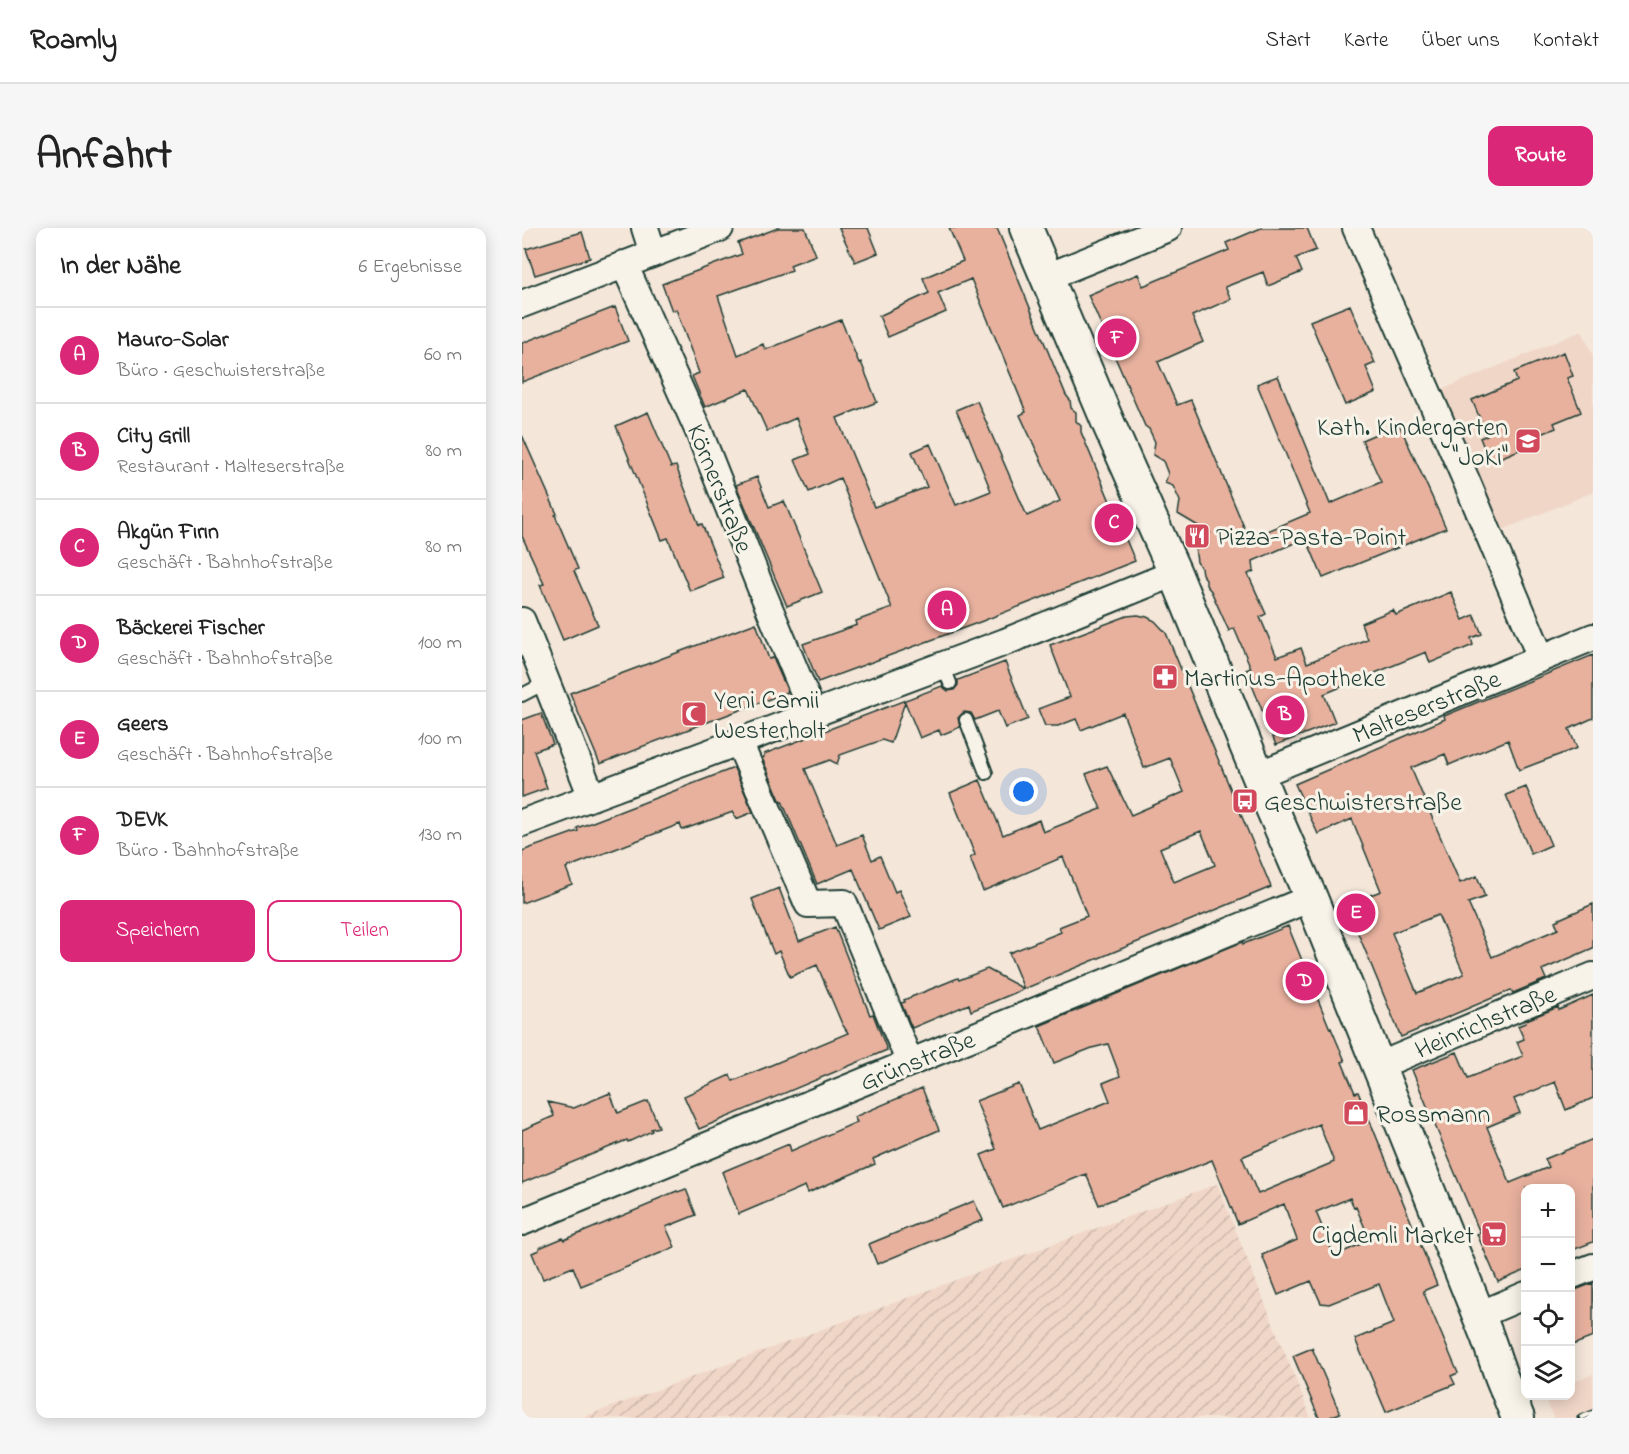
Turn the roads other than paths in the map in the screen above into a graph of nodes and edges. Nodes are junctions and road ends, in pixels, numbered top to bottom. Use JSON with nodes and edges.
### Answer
{"nodes":[{"id":1,"x":645,"y":228,"type":"edge"},
{"id":2,"x":720,"y":228,"type":"edge"},
{"id":3,"x":1026,"y":228,"type":"edge"},
{"id":4,"x":1168,"y":228,"type":"edge"},
{"id":5,"x":1356,"y":228,"type":"edge"},
{"id":6,"x":653,"y":253,"type":"junction"},
{"id":7,"x":624,"y":264,"type":"junction"},
{"id":8,"x":1047,"y":277,"type":"junction"},
{"id":9,"x":522,"y":304,"type":"edge"},
{"id":10,"x":1175,"y":573,"type":"junction"},
{"id":11,"x":522,"y":621,"type":"edge"},
{"id":12,"x":1593,"y":637,"type":"edge"},
{"id":13,"x":1541,"y":658,"type":"junction"},
{"id":14,"x":548,"y":682,"type":"junction"},
{"id":15,"x":522,"y":695,"type":"edge"},
{"id":16,"x":813,"y":714,"type":"junction"},
{"id":17,"x":966,"y":720,"type":"dead end"},
{"id":18,"x":739,"y":742,"type":"junction"},
{"id":19,"x":986,"y":773,"type":"dead end"},
{"id":20,"x":1258,"y":775,"type":"junction"},
{"id":21,"x":592,"y":797,"type":"junction"},
{"id":22,"x":522,"y":823,"type":"edge"},
{"id":23,"x":1311,"y":898,"type":"junction"},
{"id":24,"x":1593,"y":976,"type":"edge"},
{"id":25,"x":910,"y":1063,"type":"junction"},
{"id":26,"x":1378,"y":1066,"type":"junction"},
{"id":27,"x":522,"y":1222,"type":"edge"},
{"id":28,"x":1593,"y":1267,"type":"edge"},
{"id":29,"x":1575,"y":1274,"type":"edge"},
{"id":30,"x":1521,"y":1297,"type":"edge"},
{"id":31,"x":1479,"y":1315,"type":"junction"},
{"id":32,"x":1518,"y":1418,"type":"edge"}],
"edges":[{"from":1,"to":6,"type":"street"},
{"from":2,"to":6,"type":"street"},
{"from":3,"to":8,"type":"street"},
{"from":4,"to":8,"type":"street"},
{"from":5,"to":13,"type":"street"},
{"from":6,"to":7,"type":"street"},
{"from":7,"to":9,"type":"street"},
{"from":7,"to":16,"type":"street","name":"Körnerstraße"},
{"from":8,"to":10,"type":"street"},
{"from":10,"to":16,"type":"street"},
{"from":10,"to":20,"type":"street"},
{"from":11,"to":14,"type":"street"},
{"from":12,"to":13,"type":"street","name":"Malteserstraße"},
{"from":13,"to":20,"type":"street","name":"Malteserstraße"},
{"from":14,"to":15,"type":"lane"},
{"from":14,"to":21,"type":"street"},
{"from":16,"to":18,"type":"street"},
{"from":17,"to":19,"type":"lane"},
{"from":18,"to":21,"type":"street"},
{"from":18,"to":25,"type":"street"},
{"from":20,"to":23,"type":"street"},
{"from":21,"to":22,"type":"street"},
{"from":23,"to":25,"type":"street","name":"Grünstraße"},
{"from":23,"to":26,"type":"street"},
{"from":24,"to":26,"type":"street","name":"Heinrichstraße"},
{"from":25,"to":27,"type":"street","name":"Grünstraße"},
{"from":26,"to":31,"type":"street"},
{"from":28,"to":29,"type":"street"},
{"from":30,"to":31,"type":"street"},
{"from":31,"to":32,"type":"street"}]}
